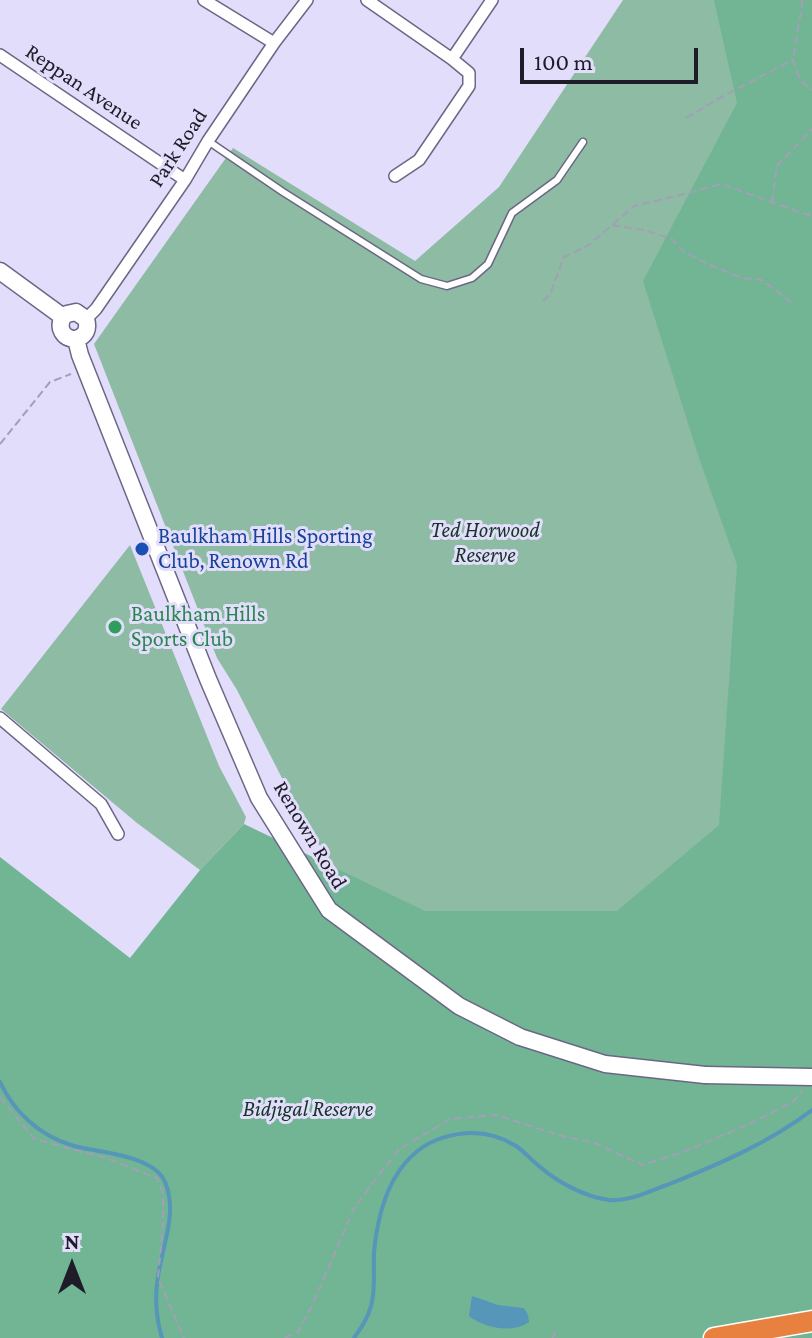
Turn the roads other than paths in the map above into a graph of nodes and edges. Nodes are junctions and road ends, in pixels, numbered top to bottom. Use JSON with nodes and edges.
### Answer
{"nodes":[{"id":1,"x":204,"y":0,"type":"edge"},
{"id":2,"x":307,"y":0,"type":"edge"},
{"id":3,"x":367,"y":0,"type":"edge"},
{"id":4,"x":492,"y":0,"type":"edge"},
{"id":5,"x":274,"y":43,"type":"junction"},
{"id":6,"x":0,"y":55,"type":"edge"},
{"id":7,"x":452,"y":59,"type":"junction"},
{"id":8,"x":208,"y":141,"type":"junction"},
{"id":9,"x":583,"y":142,"type":"dead end"},
{"id":10,"x":395,"y":176,"type":"dead end"},
{"id":11,"x":185,"y":180,"type":"junction"},
{"id":12,"x":0,"y":271,"type":"edge"},
{"id":13,"x":63,"y":317,"type":"junction"},
{"id":14,"x":86,"y":319,"type":"junction"},
{"id":15,"x":76,"y":339,"type":"junction"},
{"id":16,"x":0,"y":718,"type":"edge"},
{"id":17,"x":118,"y":834,"type":"dead end"},
{"id":18,"x":812,"y":1077,"type":"edge"},
{"id":19,"x":812,"y":1321,"type":"edge"},
{"id":20,"x":714,"y":1338,"type":"edge"}],
"edges":[{"from":1,"to":5,"type":"street"},
{"from":2,"to":5,"type":"street","name":"Park Road"},
{"from":3,"to":7,"type":"street"},
{"from":4,"to":7,"type":"street"},
{"from":5,"to":8,"type":"street","name":"Park Road"},
{"from":6,"to":11,"type":"street","name":"Reppan Avenue"},
{"from":7,"to":10,"type":"street"},
{"from":8,"to":9,"type":"lane"},
{"from":8,"to":11,"type":"street","name":"Park Road"},
{"from":11,"to":14,"type":"street","name":"Park Road"},
{"from":12,"to":13,"type":"main road"},
{"from":13,"to":14,"type":"main road"},
{"from":13,"to":15,"type":"main road"},
{"from":14,"to":15,"type":"main road"},
{"from":15,"to":18,"type":"main road","name":"Renown Road","bridge":true},
{"from":16,"to":17,"type":"street"},
{"from":19,"to":20,"type":"highway"}]}
